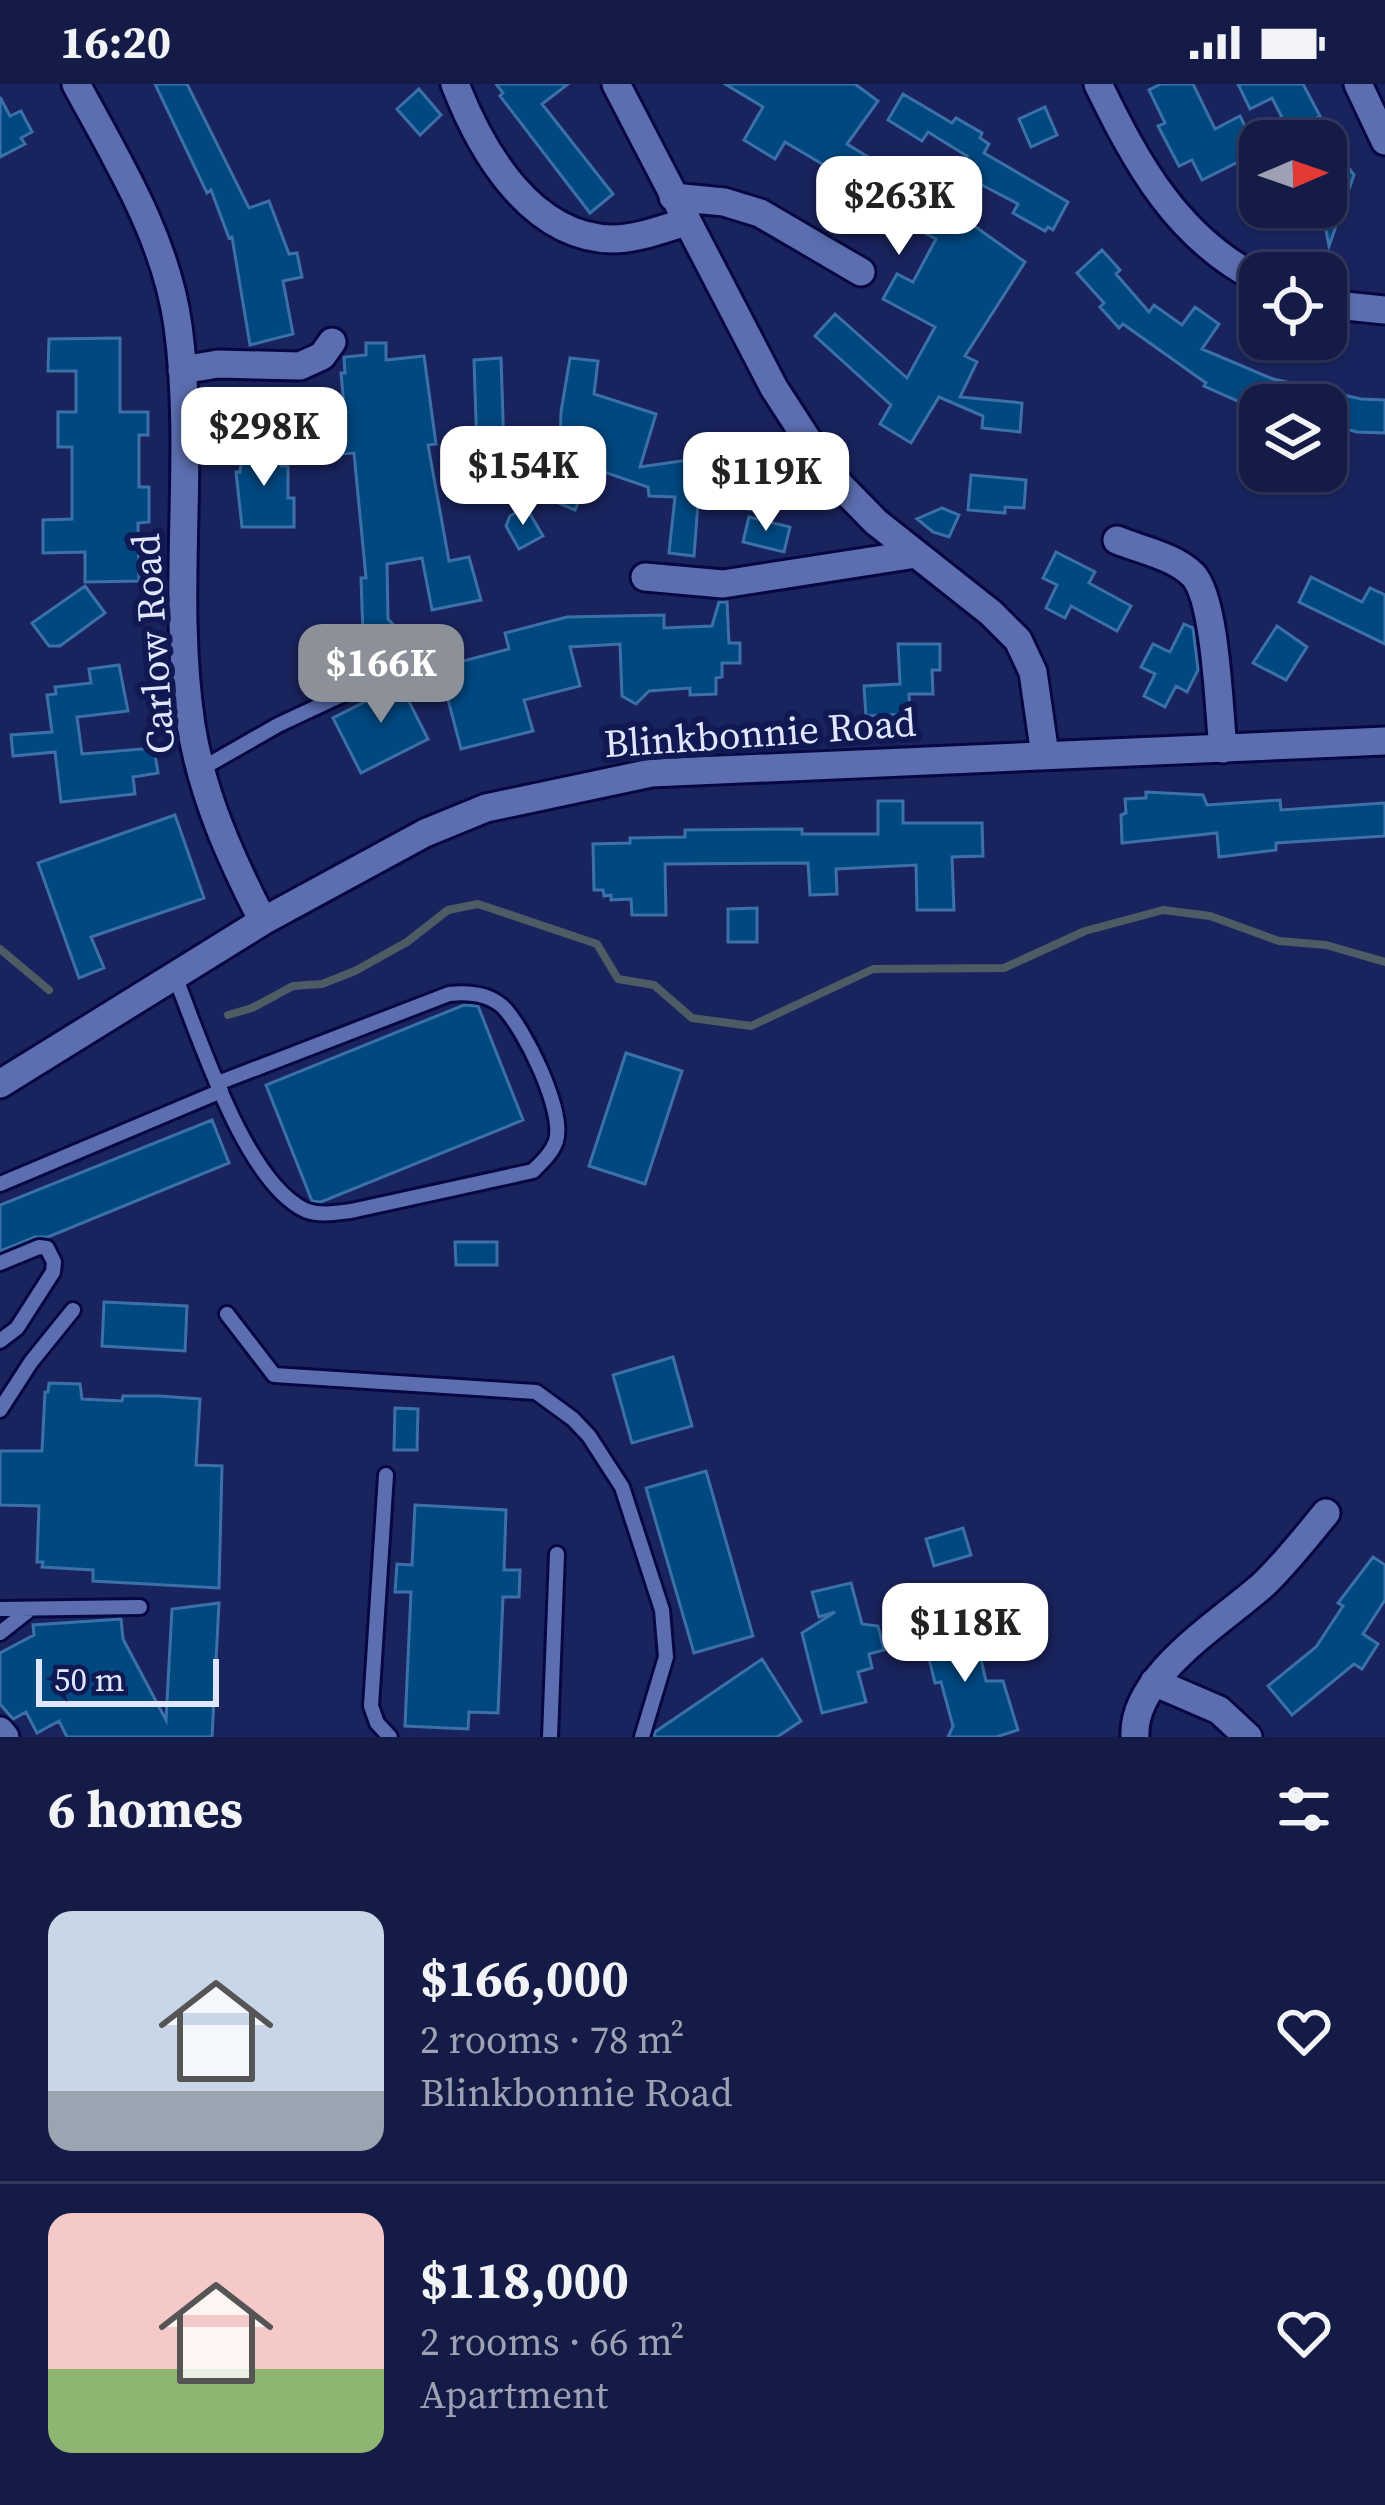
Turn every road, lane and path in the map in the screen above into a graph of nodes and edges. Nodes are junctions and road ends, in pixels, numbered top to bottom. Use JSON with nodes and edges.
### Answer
{"nodes":[{"id":1,"x":76,"y":84,"type":"edge"},
{"id":2,"x":454,"y":84,"type":"edge"},
{"id":3,"x":616,"y":84,"type":"edge"},
{"id":4,"x":1098,"y":84,"type":"edge"},
{"id":5,"x":1358,"y":84,"type":"edge"},
{"id":6,"x":1385,"y":141,"type":"edge"},
{"id":7,"x":673,"y":196,"type":"junction"},
{"id":8,"x":686,"y":222,"type":"junction"},
{"id":9,"x":1239,"y":268,"type":"edge"},
{"id":10,"x":861,"y":272,"type":"dead end"},
{"id":11,"x":1347,"y":306,"type":"edge"},
{"id":12,"x":1385,"y":310,"type":"edge"},
{"id":13,"x":332,"y":342,"type":"dead end"},
{"id":14,"x":182,"y":370,"type":"junction"},
{"id":15,"x":1117,"y":540,"type":"dead end"},
{"id":16,"x":916,"y":554,"type":"junction"},
{"id":17,"x":645,"y":577,"type":"dead end"},
{"id":18,"x":340,"y":697,"type":"dead end"},
{"id":19,"x":1385,"y":741,"type":"edge"},
{"id":20,"x":1223,"y":749,"type":"junction"},
{"id":21,"x":1045,"y":755,"type":"junction"},
{"id":22,"x":200,"y":769,"type":"junction"},
{"id":23,"x":262,"y":921,"type":"junction"},
{"id":24,"x":174,"y":974,"type":"junction"},
{"id":25,"x":0,"y":1084,"type":"edge"},
{"id":26,"x":219,"y":1087,"type":"junction"},
{"id":27,"x":0,"y":1184,"type":"edge"},
{"id":28,"x":0,"y":1263,"type":"edge"},
{"id":29,"x":73,"y":1310,"type":"dead end"},
{"id":30,"x":227,"y":1314,"type":"dead end"},
{"id":31,"x":0,"y":1341,"type":"edge"},
{"id":32,"x":0,"y":1410,"type":"edge"},
{"id":33,"x":386,"y":1475,"type":"dead end"},
{"id":34,"x":1326,"y":1514,"type":"dead end"},
{"id":35,"x":557,"y":1554,"type":"dead end"},
{"id":36,"x":140,"y":1607,"type":"dead end"},
{"id":37,"x":0,"y":1609,"type":"edge"},
{"id":38,"x":28,"y":1611,"type":"junction"},
{"id":39,"x":0,"y":1633,"type":"edge"},
{"id":40,"x":1154,"y":1682,"type":"junction"},
{"id":41,"x":391,"y":1737,"type":"edge"},
{"id":42,"x":550,"y":1737,"type":"edge"},
{"id":43,"x":642,"y":1737,"type":"edge"},
{"id":44,"x":1135,"y":1737,"type":"edge"},
{"id":45,"x":1248,"y":1737,"type":"edge"}],
"edges":[{"from":1,"to":14,"type":"street","name":"Carlow Road"},
{"from":2,"to":8,"type":"street"},
{"from":3,"to":7,"type":"street"},
{"from":4,"to":9,"type":"street"},
{"from":5,"to":6,"type":"street"},
{"from":7,"to":8,"type":"street"},
{"from":7,"to":10,"type":"street"},
{"from":8,"to":16,"type":"street"},
{"from":11,"to":12,"type":"street"},
{"from":13,"to":14,"type":"street"},
{"from":14,"to":22,"type":"street","name":"Carlow Road"},
{"from":15,"to":20,"type":"street"},
{"from":16,"to":17,"type":"street"},
{"from":16,"to":21,"type":"street"},
{"from":18,"to":22,"type":"lane"},
{"from":19,"to":20,"type":"street","name":"Blinkbonnie Road"},
{"from":20,"to":21,"type":"street","name":"Blinkbonnie Road"},
{"from":21,"to":23,"type":"street","name":"Blinkbonnie Road"},
{"from":22,"to":23,"type":"street","name":"Carlow Road"},
{"from":23,"to":24,"type":"street","name":"Blinkbonnie Road"},
{"from":24,"to":25,"type":"street","name":"Blinkbonnie Road"},
{"from":24,"to":26,"type":"lane"},
{"from":26,"to":26,"type":"lane"},
{"from":26,"to":27,"type":"lane"},
{"from":28,"to":31,"type":"lane"},
{"from":29,"to":32,"type":"lane"},
{"from":30,"to":43,"type":"lane"},
{"from":33,"to":41,"type":"lane"},
{"from":34,"to":40,"type":"street"},
{"from":35,"to":42,"type":"lane"},
{"from":36,"to":38,"type":"lane"},
{"from":37,"to":38,"type":"lane"},
{"from":38,"to":39,"type":"lane"},
{"from":40,"to":44,"type":"street"},
{"from":40,"to":45,"type":"street"}]}
